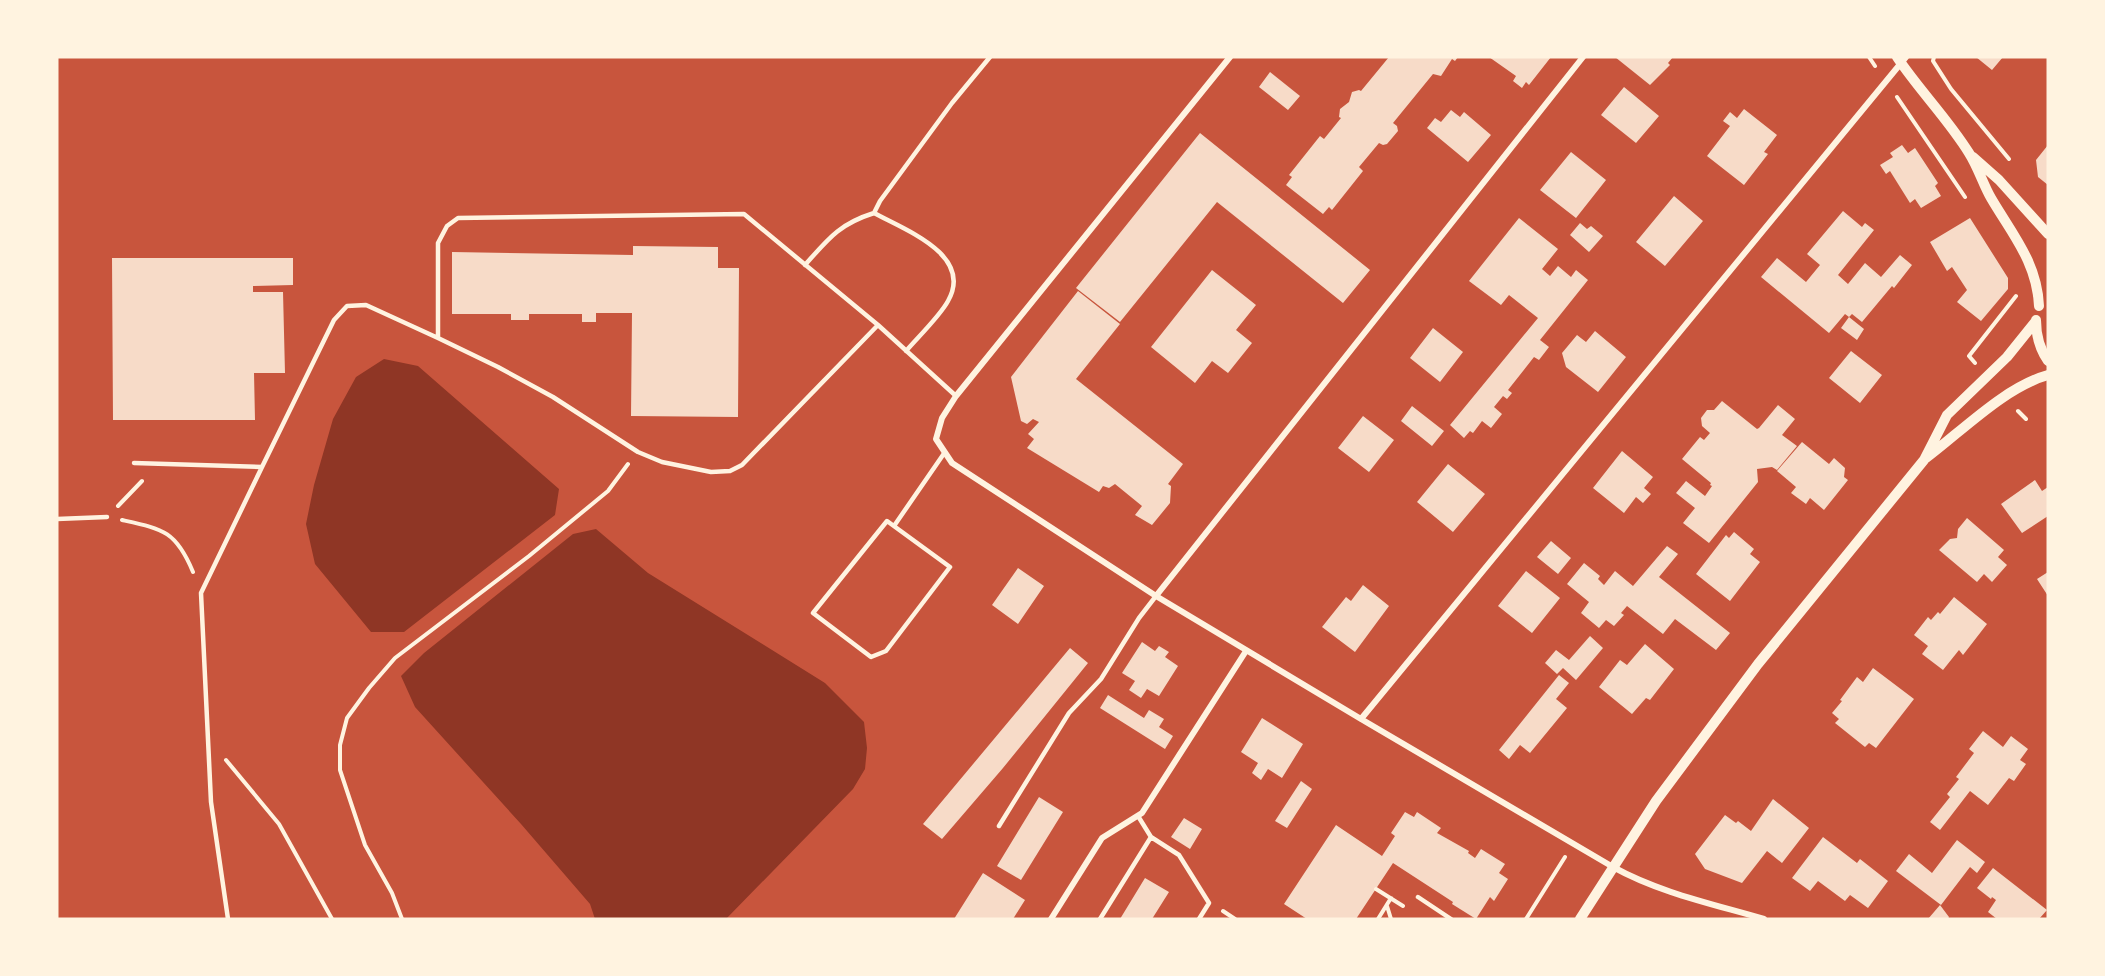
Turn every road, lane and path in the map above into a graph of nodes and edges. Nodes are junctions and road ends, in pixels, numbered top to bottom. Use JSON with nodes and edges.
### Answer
{"nodes":[{"id":1,"x":990,"y":57,"type":"edge"},
{"id":2,"x":1230,"y":57,"type":"edge"},
{"id":3,"x":1583,"y":57,"type":"edge"},
{"id":4,"x":1869,"y":57,"type":"edge"},
{"id":5,"x":1934,"y":57,"type":"edge"},
{"id":6,"x":1901,"y":59,"type":"edge"},
{"id":7,"x":1886,"y":81,"type":"junction"},
{"id":8,"x":1969,"y":153,"type":"junction"},
{"id":9,"x":2013,"y":163,"type":"dead end"},
{"id":10,"x":1967,"y":200,"type":"dead end"},
{"id":11,"x":874,"y":213,"type":"junction"},
{"id":12,"x":2048,"y":234,"type":"edge"},
{"id":13,"x":805,"y":265,"type":"junction"},
{"id":14,"x":2020,"y":288,"type":"dead end"},
{"id":15,"x":2048,"y":290,"type":"edge"},
{"id":16,"x":2039,"y":306,"type":"junction"},
{"id":17,"x":2036,"y":321,"type":"junction"},
{"id":18,"x":878,"y":325,"type":"junction"},
{"id":19,"x":438,"y":339,"type":"junction"},
{"id":20,"x":906,"y":351,"type":"junction"},
{"id":21,"x":1969,"y":356,"type":"dead end"},
{"id":22,"x":2048,"y":361,"type":"edge"},
{"id":23,"x":2048,"y":375,"type":"edge"},
{"id":24,"x":956,"y":396,"type":"junction"},
{"id":25,"x":945,"y":452,"type":"junction"},
{"id":26,"x":1924,"y":460,"type":"junction"},
{"id":27,"x":134,"y":463,"type":"dead end"},
{"id":28,"x":158,"y":464,"type":"junction"},
{"id":29,"x":262,"y":467,"type":"junction"},
{"id":30,"x":625,"y":469,"type":"dead end"},
{"id":31,"x":107,"y":517,"type":"junction"},
{"id":32,"x":57,"y":519,"type":"edge"},
{"id":33,"x":894,"y":526,"type":"junction"},
{"id":34,"x":201,"y":593,"type":"junction"},
{"id":35,"x":1156,"y":596,"type":"junction"},
{"id":36,"x":1246,"y":651,"type":"junction"},
{"id":37,"x":1361,"y":719,"type":"junction"},
{"id":38,"x":208,"y":739,"type":"junction"},
{"id":39,"x":1138,"y":816,"type":"junction"},
{"id":40,"x":999,"y":826,"type":"dead end"},
{"id":41,"x":1151,"y":837,"type":"junction"},
{"id":42,"x":1565,"y":856,"type":"dead end"},
{"id":43,"x":1613,"y":867,"type":"junction"},
{"id":44,"x":1376,"y":889,"type":"dead end"},
{"id":45,"x":1418,"y":897,"type":"dead end"},
{"id":46,"x":1391,"y":898,"type":"junction"},
{"id":47,"x":1387,"y":905,"type":"junction"},
{"id":48,"x":1407,"y":909,"type":"dead end"},
{"id":49,"x":228,"y":919,"type":"edge"},
{"id":50,"x":332,"y":919,"type":"edge"},
{"id":51,"x":402,"y":919,"type":"edge"},
{"id":52,"x":1051,"y":919,"type":"edge"},
{"id":53,"x":1100,"y":919,"type":"edge"},
{"id":54,"x":1199,"y":919,"type":"edge"},
{"id":55,"x":1378,"y":919,"type":"edge"},
{"id":56,"x":1392,"y":919,"type":"edge"},
{"id":57,"x":1451,"y":919,"type":"edge"},
{"id":58,"x":1526,"y":919,"type":"edge"},
{"id":59,"x":1580,"y":919,"type":"edge"},
{"id":60,"x":1764,"y":919,"type":"edge"}],
"edges":[{"from":1,"to":11,"type":"lane"},
{"from":2,"to":24,"type":"street"},
{"from":3,"to":35,"type":"street"},
{"from":4,"to":7,"type":"path"},
{"from":5,"to":9,"type":"path"},
{"from":6,"to":7,"type":"street"},
{"from":6,"to":8,"type":"street"},
{"from":7,"to":10,"type":"path"},
{"from":7,"to":37,"type":"street"},
{"from":8,"to":12,"type":"street"},
{"from":8,"to":16,"type":"street"},
{"from":11,"to":13,"type":"lane"},
{"from":11,"to":20,"type":"lane"},
{"from":13,"to":18,"type":"lane"},
{"from":13,"to":19,"type":"lane"},
{"from":14,"to":21,"type":"path"},
{"from":15,"to":16,"type":"street"},
{"from":16,"to":17,"type":"street"},
{"from":17,"to":22,"type":"street"},
{"from":17,"to":26,"type":"street"},
{"from":18,"to":19,"type":"lane"},
{"from":18,"to":20,"type":"lane"},
{"from":19,"to":29,"type":"lane"},
{"from":20,"to":24,"type":"lane"},
{"from":23,"to":26,"type":"street"},
{"from":24,"to":25,"type":"street"},
{"from":25,"to":33,"type":"lane"},
{"from":25,"to":35,"type":"street"},
{"from":26,"to":43,"type":"street"},
{"from":27,"to":28,"type":"lane"},
{"from":28,"to":29,"type":"lane"},
{"from":28,"to":31,"type":"path"},
{"from":29,"to":34,"type":"lane"},
{"from":30,"to":51,"type":"path"},
{"from":31,"to":32,"type":"lane"},
{"from":31,"to":34,"type":"path"},
{"from":33,"to":33,"type":"lane"},
{"from":34,"to":38,"type":"lane"},
{"from":35,"to":36,"type":"street"},
{"from":35,"to":40,"type":"lane"},
{"from":36,"to":37,"type":"street"},
{"from":36,"to":39,"type":"street"},
{"from":37,"to":43,"type":"street"},
{"from":38,"to":49,"type":"lane"},
{"from":38,"to":50,"type":"path"},
{"from":39,"to":41,"type":"lane"},
{"from":39,"to":52,"type":"street"},
{"from":41,"to":53,"type":"lane"},
{"from":41,"to":54,"type":"lane"},
{"from":42,"to":58,"type":"path"},
{"from":43,"to":59,"type":"street"},
{"from":43,"to":60,"type":"street"},
{"from":44,"to":46,"type":"path"},
{"from":45,"to":57,"type":"lane"},
{"from":46,"to":47,"type":"path"},
{"from":46,"to":48,"type":"path"},
{"from":47,"to":55,"type":"path"},
{"from":47,"to":56,"type":"path"}]}
